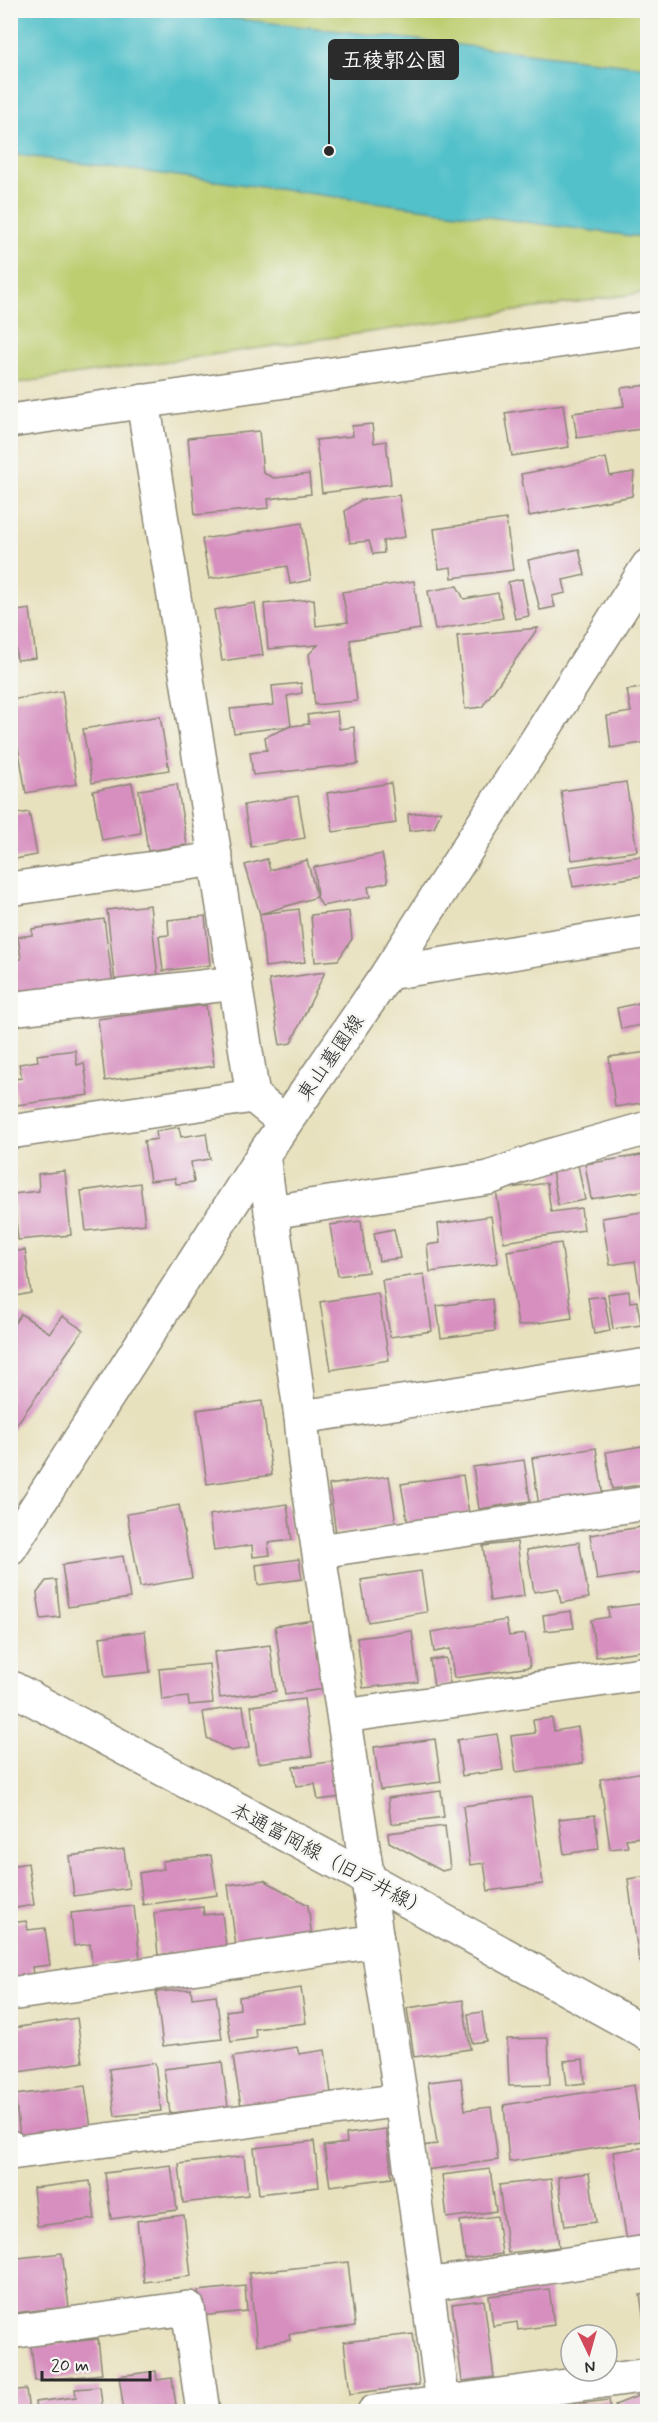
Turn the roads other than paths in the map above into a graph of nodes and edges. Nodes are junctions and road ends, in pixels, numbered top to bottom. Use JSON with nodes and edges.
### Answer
{"nodes":[{"id":1,"x":648,"y":328,"type":"edge"},
{"id":2,"x":143,"y":401,"type":"junction"},
{"id":3,"x":10,"y":421,"type":"edge"},
{"id":4,"x":648,"y":566,"type":"edge"},
{"id":5,"x":216,"y":859,"type":"junction"},
{"id":6,"x":10,"y":889,"type":"edge"},
{"id":7,"x":648,"y":931,"type":"edge"},
{"id":8,"x":388,"y":973,"type":"junction"},
{"id":9,"x":236,"y":983,"type":"junction"},
{"id":10,"x":10,"y":1009,"type":"edge"},
{"id":11,"x":253,"y":1096,"type":"junction"},
{"id":12,"x":285,"y":1122,"type":"junction"},
{"id":13,"x":648,"y":1128,"type":"edge"},
{"id":14,"x":10,"y":1132,"type":"edge"},
{"id":15,"x":262,"y":1155,"type":"junction"},
{"id":16,"x":271,"y":1212,"type":"junction"},
{"id":17,"x":648,"y":1365,"type":"edge"},
{"id":18,"x":301,"y":1417,"type":"junction"},
{"id":19,"x":648,"y":1503,"type":"edge"},
{"id":20,"x":10,"y":1548,"type":"edge"},
{"id":21,"x":319,"y":1551,"type":"junction"},
{"id":22,"x":648,"y":1673,"type":"edge"},
{"id":23,"x":10,"y":1687,"type":"edge"},
{"id":24,"x":344,"y":1716,"type":"junction"},
{"id":25,"x":368,"y":1879,"type":"junction"},
{"id":26,"x":377,"y":1941,"type":"junction"},
{"id":27,"x":10,"y":1995,"type":"edge"},
{"id":28,"x":648,"y":2034,"type":"edge"},
{"id":29,"x":401,"y":2100,"type":"junction"},
{"id":30,"x":10,"y":2147,"type":"edge"},
{"id":31,"x":648,"y":2252,"type":"edge"},
{"id":32,"x":427,"y":2285,"type":"junction"},
{"id":33,"x":10,"y":2332,"type":"edge"},
{"id":34,"x":648,"y":2375,"type":"edge"},
{"id":35,"x":536,"y":2401,"type":"edge"},
{"id":36,"x":443,"y":2402,"type":"junction"},
{"id":37,"x":203,"y":2412,"type":"edge"},
{"id":38,"x":374,"y":2412,"type":"edge"}],
"edges":[{"from":1,"to":2,"type":"street"},
{"from":2,"to":3,"type":"street"},
{"from":2,"to":5,"type":"street"},
{"from":4,"to":8,"type":"street","name":"東山墓園線"},
{"from":5,"to":6,"type":"street"},
{"from":5,"to":9,"type":"street"},
{"from":7,"to":8,"type":"street"},
{"from":8,"to":12,"type":"street","name":"東山墓園線"},
{"from":9,"to":10,"type":"street"},
{"from":9,"to":11,"type":"street"},
{"from":11,"to":12,"type":"street"},
{"from":11,"to":14,"type":"street"},
{"from":12,"to":15,"type":"street","name":"東山墓園線"},
{"from":13,"to":16,"type":"street"},
{"from":15,"to":16,"type":"street"},
{"from":15,"to":20,"type":"street","name":"東山墓園線"},
{"from":16,"to":18,"type":"street"},
{"from":17,"to":18,"type":"street"},
{"from":18,"to":21,"type":"street"},
{"from":19,"to":21,"type":"street"},
{"from":21,"to":24,"type":"street"},
{"from":22,"to":24,"type":"street"},
{"from":23,"to":25,"type":"street","name":"本通富岡線（旧戸井線）"},
{"from":24,"to":25,"type":"street"},
{"from":25,"to":26,"type":"street"},
{"from":25,"to":28,"type":"street","name":"本通富岡線（旧戸井線）"},
{"from":26,"to":27,"type":"street"},
{"from":26,"to":29,"type":"street"},
{"from":29,"to":30,"type":"street"},
{"from":29,"to":32,"type":"street"},
{"from":31,"to":32,"type":"street"},
{"from":32,"to":36,"type":"street"},
{"from":33,"to":37,"type":"street"},
{"from":34,"to":35,"type":"street"},
{"from":35,"to":36,"type":"street"},
{"from":36,"to":38,"type":"street"}]}
